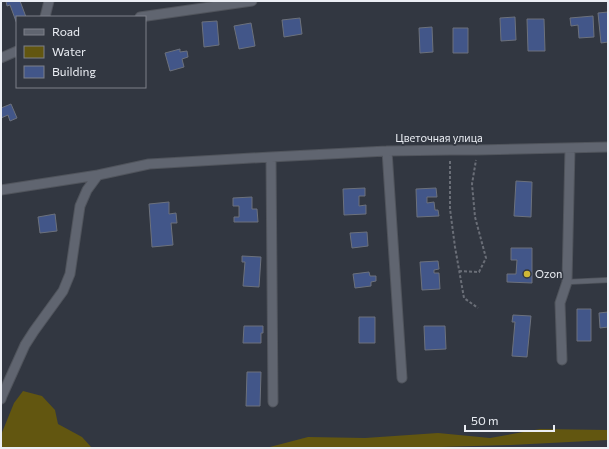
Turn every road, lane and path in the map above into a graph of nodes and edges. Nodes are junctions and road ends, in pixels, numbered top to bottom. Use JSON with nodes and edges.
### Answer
{"nodes":[{"id":1,"x":49,"y":1,"type":"edge"},
{"id":2,"x":252,"y":1,"type":"edge"},
{"id":3,"x":45,"y":16,"type":"edge"},
{"id":4,"x":146,"y":16,"type":"edge"},
{"id":5,"x":16,"y":51,"type":"edge"},
{"id":6,"x":1,"y":58,"type":"edge"},
{"id":7,"x":608,"y":147,"type":"edge"},
{"id":8,"x":570,"y":148,"type":"junction"},
{"id":9,"x":450,"y":150,"type":"junction"},
{"id":10,"x":477,"y":150,"type":"junction"},
{"id":11,"x":387,"y":151,"type":"junction"},
{"id":12,"x":271,"y":156,"type":"junction"},
{"id":13,"x":98,"y":175,"type":"junction"},
{"id":14,"x":1,"y":190,"type":"edge"},
{"id":15,"x":459,"y":271,"type":"junction"},
{"id":16,"x":608,"y":280,"type":"edge"},
{"id":17,"x":567,"y":282,"type":"junction"},
{"id":18,"x":478,"y":308,"type":"dead end"},
{"id":19,"x":562,"y":360,"type":"dead end"},
{"id":20,"x":402,"y":378,"type":"dead end"},
{"id":21,"x":1,"y":398,"type":"edge"},
{"id":22,"x":272,"y":402,"type":"dead end"}],
"edges":[{"from":1,"to":3,"type":"street"},
{"from":2,"to":4,"type":"street"},
{"from":5,"to":6,"type":"street"},
{"from":7,"to":8,"type":"street","name":"Цветочная улица"},
{"from":8,"to":10,"type":"street","name":"Цветочная улица"},
{"from":8,"to":17,"type":"street"},
{"from":9,"to":10,"type":"street","name":"Цветочная улица"},
{"from":9,"to":11,"type":"street","name":"Цветочная улица"},
{"from":9,"to":15,"type":"path"},
{"from":10,"to":15,"type":"path"},
{"from":11,"to":12,"type":"street","name":"Цветочная улица"},
{"from":11,"to":20,"type":"street"},
{"from":12,"to":13,"type":"street","name":"Цветочная улица"},
{"from":12,"to":22,"type":"street"},
{"from":13,"to":14,"type":"street","name":"Цветочная улица"},
{"from":13,"to":21,"type":"street"},
{"from":15,"to":18,"type":"path"},
{"from":16,"to":17,"type":"lane"},
{"from":17,"to":19,"type":"street"}]}
